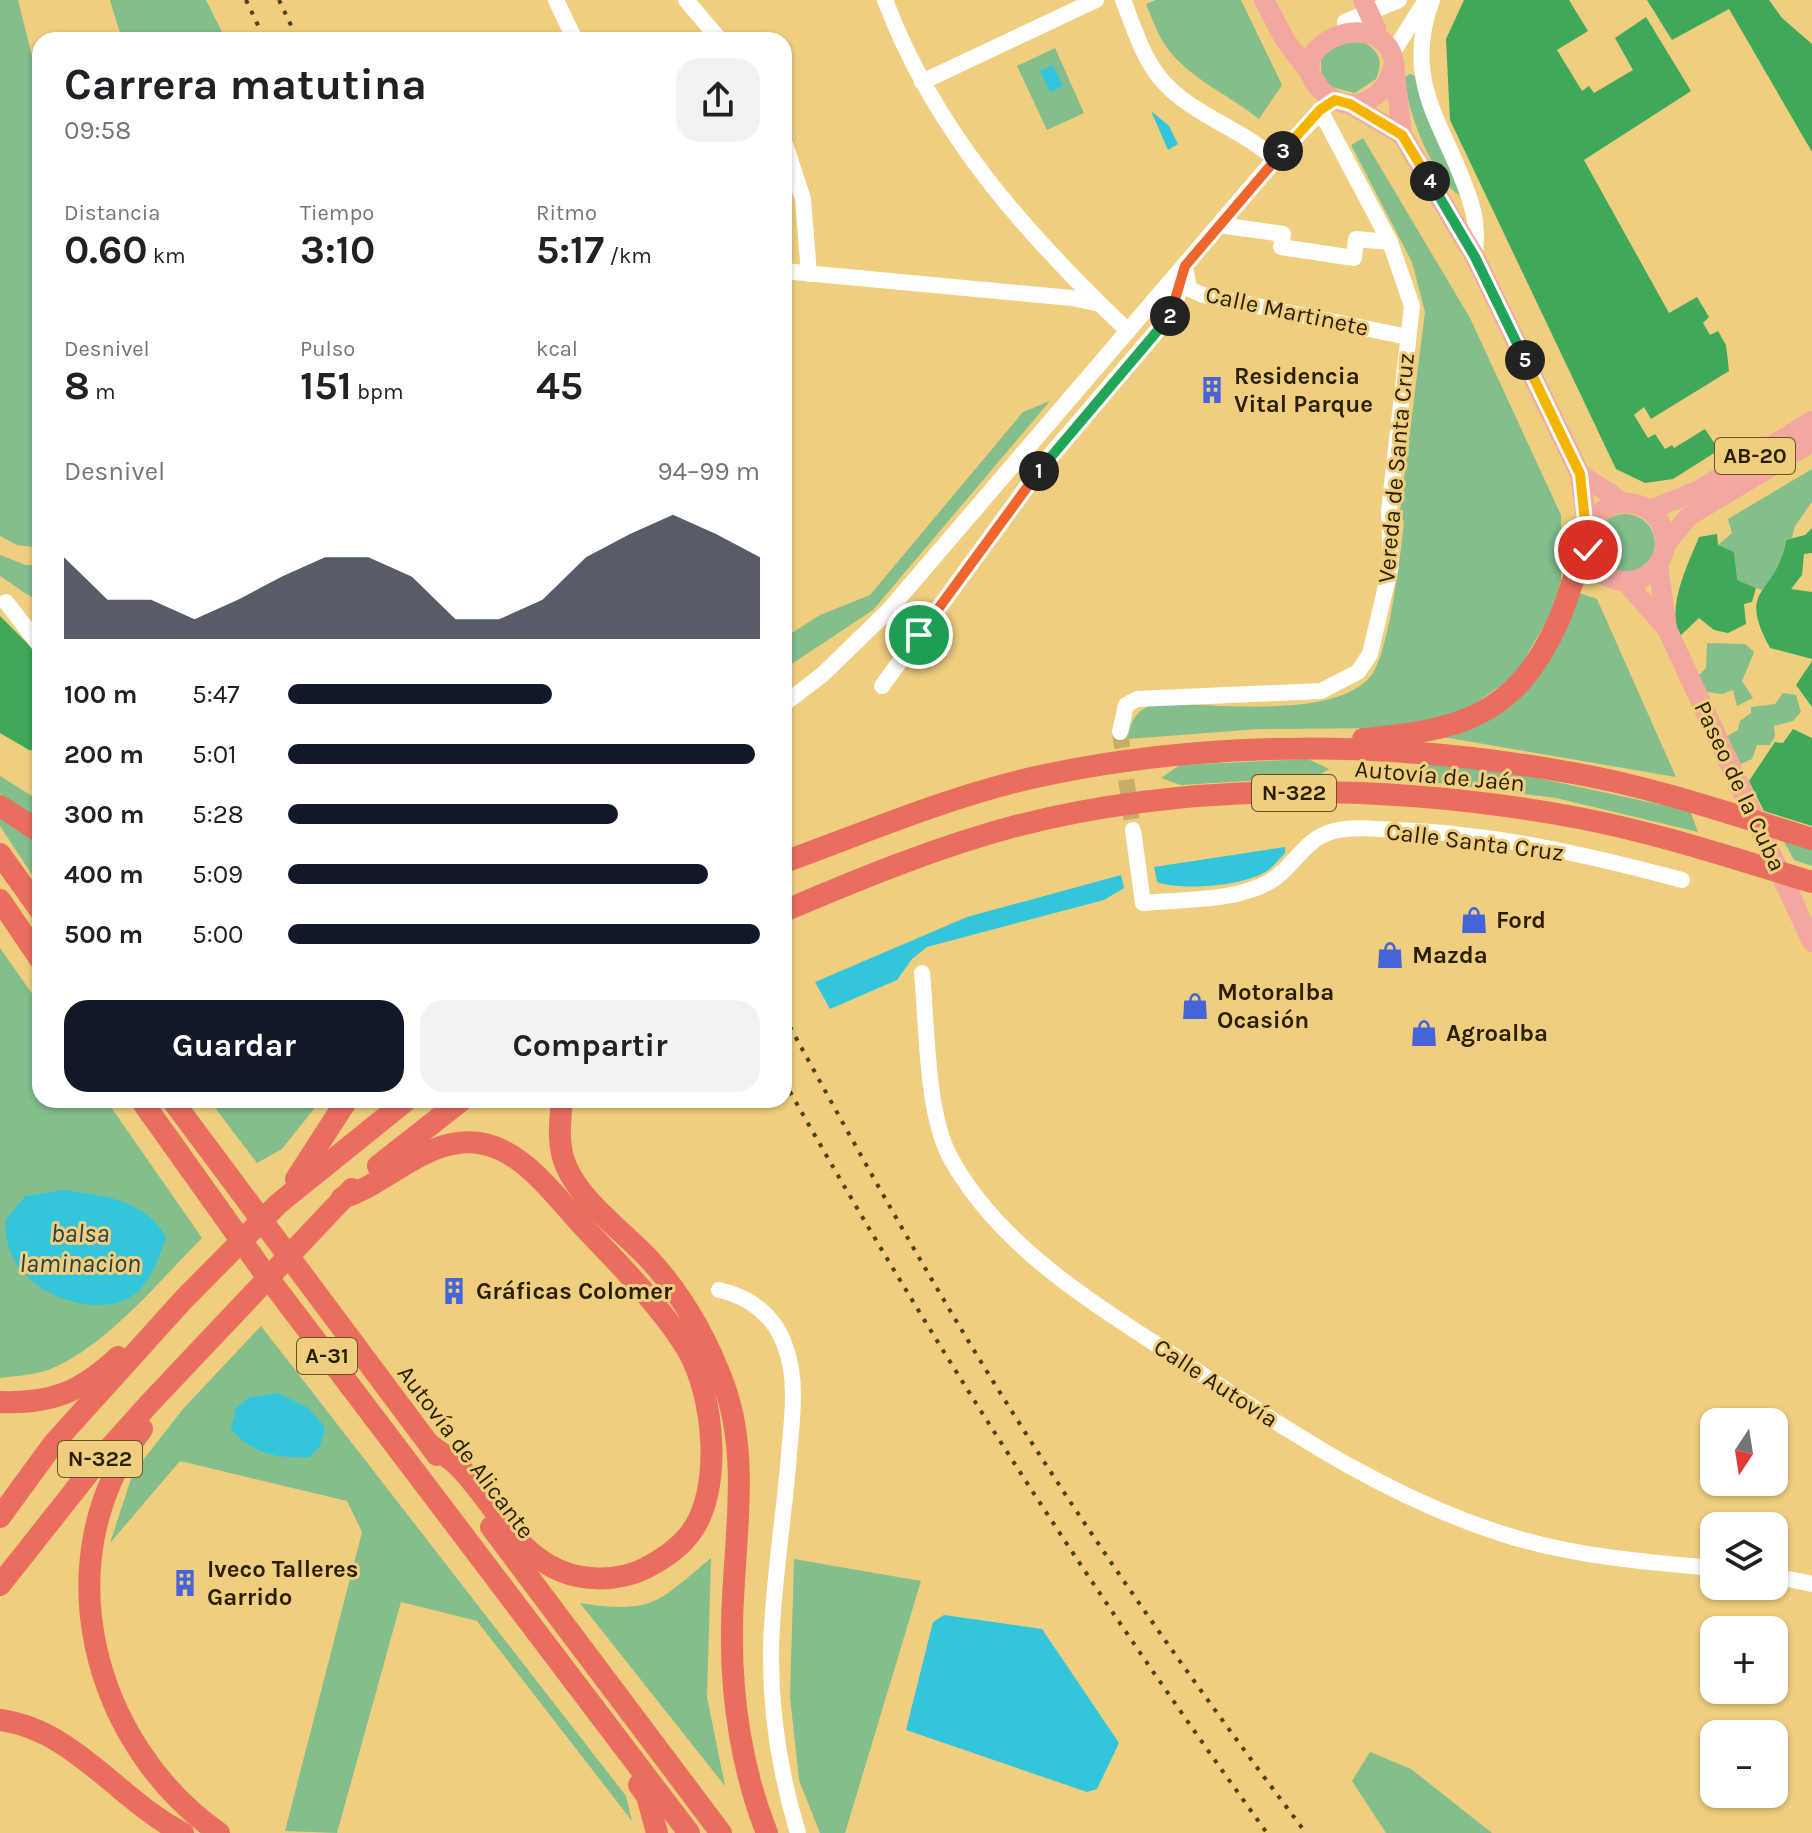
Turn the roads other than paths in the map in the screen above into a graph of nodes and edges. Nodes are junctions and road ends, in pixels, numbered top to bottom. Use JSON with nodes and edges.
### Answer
{"nodes":[{"id":1,"x":556,"y":0,"type":"edge"},
{"id":2,"x":686,"y":0,"type":"edge"},
{"id":3,"x":885,"y":0,"type":"edge"},
{"id":4,"x":1096,"y":0,"type":"edge"},
{"id":5,"x":1123,"y":0,"type":"edge"},
{"id":6,"x":1264,"y":0,"type":"edge"},
{"id":7,"x":1399,"y":0,"type":"edge"},
{"id":8,"x":1429,"y":0,"type":"edge"},
{"id":9,"x":1369,"y":14,"type":"edge"},
{"id":10,"x":571,"y":32,"type":"edge"},
{"id":11,"x":713,"y":32,"type":"edge"},
{"id":12,"x":1394,"y":57,"type":"junction"},
{"id":13,"x":1315,"y":79,"type":"junction"},
{"id":14,"x":922,"y":82,"type":"junction"},
{"id":15,"x":1335,"y":105,"type":"junction"},
{"id":16,"x":1402,"y":135,"type":"junction"},
{"id":17,"x":1275,"y":159,"type":"junction"},
{"id":18,"x":792,"y":165,"type":"edge"},
{"id":19,"x":1219,"y":225,"type":"junction"},
{"id":20,"x":1390,"y":242,"type":"junction"},
{"id":21,"x":1475,"y":257,"type":"junction"},
{"id":22,"x":1185,"y":266,"type":"junction"},
{"id":23,"x":792,"y":272,"type":"edge"},
{"id":24,"x":809,"y":274,"type":"junction"},
{"id":25,"x":1100,"y":304,"type":"junction"},
{"id":26,"x":1128,"y":331,"type":"junction"},
{"id":27,"x":1408,"y":337,"type":"junction"},
{"id":28,"x":1812,"y":421,"type":"edge"},
{"id":29,"x":1812,"y":442,"type":"edge"},
{"id":30,"x":1580,"y":474,"type":"junction"},
{"id":31,"x":1624,"y":503,"type":"junction"},
{"id":32,"x":1650,"y":510,"type":"junction"},
{"id":33,"x":1588,"y":542,"type":"junction"},
{"id":34,"x":1666,"y":544,"type":"junction"},
{"id":35,"x":1658,"y":565,"type":"junction"},
{"id":36,"x":1625,"y":581,"type":"junction"},
{"id":37,"x":3,"y":600,"type":"edge"},
{"id":38,"x":32,"y":620,"type":"edge"},
{"id":39,"x":1667,"y":629,"type":"junction"},
{"id":40,"x":32,"y":636,"type":"edge"},
{"id":41,"x":882,"y":686,"type":"dead end"},
{"id":42,"x":792,"y":698,"type":"edge"},
{"id":43,"x":1120,"y":732,"type":"tunnel mouth"},
{"id":44,"x":1231,"y":751,"type":"junction"},
{"id":45,"x":0,"y":806,"type":"edge"},
{"id":46,"x":32,"y":827,"type":"edge"},
{"id":47,"x":1133,"y":830,"type":"tunnel mouth"},
{"id":48,"x":1812,"y":839,"type":"edge"},
{"id":49,"x":0,"y":854,"type":"edge"},
{"id":50,"x":792,"y":859,"type":"edge"},
{"id":51,"x":1682,"y":880,"type":"dead end"},
{"id":52,"x":1812,"y":882,"type":"edge"},
{"id":53,"x":32,"y":899,"type":"edge"},
{"id":54,"x":0,"y":900,"type":"edge"},
{"id":55,"x":792,"y":908,"type":"edge"},
{"id":56,"x":1812,"y":942,"type":"edge"},
{"id":57,"x":32,"y":947,"type":"edge"},
{"id":58,"x":922,"y":973,"type":"dead end"},
{"id":59,"x":147,"y":1108,"type":"edge"},
{"id":60,"x":178,"y":1108,"type":"edge"},
{"id":61,"x":342,"y":1108,"type":"edge"},
{"id":62,"x":397,"y":1108,"type":"edge"},
{"id":63,"x":451,"y":1108,"type":"edge"},
{"id":64,"x":561,"y":1108,"type":"edge"},
{"id":65,"x":278,"y":1204,"type":"junction"},
{"id":66,"x":334,"y":1207,"type":"junction"},
{"id":67,"x":719,"y":1290,"type":"dead end"},
{"id":68,"x":161,"y":1327,"type":"junction"},
{"id":69,"x":203,"y":1349,"type":"junction"},
{"id":70,"x":0,"y":1402,"type":"edge"},
{"id":71,"x":429,"y":1444,"type":"junction"},
{"id":72,"x":0,"y":1517,"type":"edge"},
{"id":73,"x":1700,"y":1567,"type":"edge"},
{"id":74,"x":1788,"y":1579,"type":"edge"},
{"id":75,"x":1812,"y":1584,"type":"edge"},
{"id":76,"x":0,"y":1585,"type":"edge"},
{"id":77,"x":0,"y":1720,"type":"edge"},
{"id":78,"x":607,"y":1724,"type":"junction"},
{"id":79,"x":183,"y":1833,"type":"edge"},
{"id":80,"x":219,"y":1833,"type":"edge"},
{"id":81,"x":657,"y":1833,"type":"edge"},
{"id":82,"x":689,"y":1833,"type":"edge"},
{"id":83,"x":721,"y":1833,"type":"edge"},
{"id":84,"x":767,"y":1833,"type":"edge"},
{"id":85,"x":798,"y":1833,"type":"edge"}],
"edges":[{"from":1,"to":10,"type":"street"},
{"from":2,"to":11,"type":"street"},
{"from":3,"to":14,"type":"street"},
{"from":4,"to":14,"type":"street"},
{"from":5,"to":17,"type":"street"},
{"from":6,"to":13,"type":"main road"},
{"from":7,"to":9,"type":"street"},
{"from":8,"to":12,"type":"street"},
{"from":8,"to":21,"type":"street"},
{"from":9,"to":12,"type":"main road"},
{"from":9,"to":13,"type":"main road"},
{"from":12,"to":15,"type":"main road"},
{"from":12,"to":16,"type":"main road"},
{"from":13,"to":15,"type":"main road"},
{"from":14,"to":25,"type":"street"},
{"from":15,"to":16,"type":"main road"},
{"from":15,"to":17,"type":"street"},
{"from":15,"to":20,"type":"street","name":"Vereda de Santa Cruz"},
{"from":16,"to":21,"type":"main road"},
{"from":17,"to":19,"type":"street"},
{"from":18,"to":24,"type":"street"},
{"from":19,"to":20,"type":"street"},
{"from":19,"to":22,"type":"street"},
{"from":20,"to":27,"type":"street","name":"Vereda de Santa Cruz"},
{"from":21,"to":30,"type":"main road"},
{"from":22,"to":26,"type":"street"},
{"from":22,"to":27,"type":"street","name":"Calle Martinete"},
{"from":22,"to":41,"type":"street"},
{"from":23,"to":24,"type":"street"},
{"from":24,"to":25,"type":"street"},
{"from":25,"to":26,"type":"street"},
{"from":26,"to":42,"type":"street"},
{"from":27,"to":43,"type":"street","name":"Vereda de Santa Cruz"},
{"from":28,"to":32,"type":"main road","number":"AB-20"},
{"from":29,"to":34,"type":"main road"},
{"from":30,"to":31,"type":"main road"},
{"from":30,"to":33,"type":"main road"},
{"from":31,"to":32,"type":"main road"},
{"from":31,"to":33,"type":"main road"},
{"from":32,"to":34,"type":"main road"},
{"from":33,"to":36,"type":"main road"},
{"from":33,"to":44,"type":"highway"},
{"from":34,"to":35,"type":"main road"},
{"from":35,"to":36,"type":"main road"},
{"from":35,"to":39,"type":"main road","name":"Paseo de la Cuba"},
{"from":36,"to":39,"type":"main road","name":"Paseo de la Cuba"},
{"from":37,"to":38,"type":"street"},
{"from":37,"to":40,"type":"street"},
{"from":39,"to":56,"type":"main road","name":"Paseo de la Cuba"},
{"from":44,"to":48,"type":"highway","name":"Autovía de Jaén","number":"N-322"},
{"from":44,"to":50,"type":"highway","name":"Autovía de Jaén","number":"N-322"},
{"from":45,"to":46,"type":"highway"},
{"from":47,"to":51,"type":"street","name":"Calle Santa Cruz"},
{"from":49,"to":53,"type":"highway"},
{"from":52,"to":55,"type":"highway","name":"Autovía de Jaén","number":"N-322"},
{"from":54,"to":57,"type":"highway"},
{"from":58,"to":73,"type":"street","name":"Calle Autovía"},
{"from":59,"to":78,"type":"highway","number":"A-31"},
{"from":60,"to":71,"type":"highway","name":"Autovía de Alicante","number":"A-31"},
{"from":61,"to":65,"type":"highway"},
{"from":62,"to":65,"type":"highway","number":"N-322"},
{"from":63,"to":66,"type":"highway","number":"N-322"},
{"from":64,"to":84,"type":"highway"},
{"from":65,"to":68,"type":"highway","number":"N-322"},
{"from":66,"to":69,"type":"highway","number":"N-322"},
{"from":66,"to":71,"type":"highway"},
{"from":67,"to":85,"type":"street"},
{"from":68,"to":70,"type":"highway"},
{"from":68,"to":72,"type":"highway","number":"N-322"},
{"from":69,"to":76,"type":"highway","number":"N-322"},
{"from":69,"to":80,"type":"highway"},
{"from":71,"to":83,"type":"highway","name":"Autovía de Alicante","number":"A-31"},
{"from":74,"to":75,"type":"street"},
{"from":77,"to":79,"type":"highway"},
{"from":78,"to":81,"type":"highway"},
{"from":78,"to":82,"type":"highway","number":"A-31"}]}
